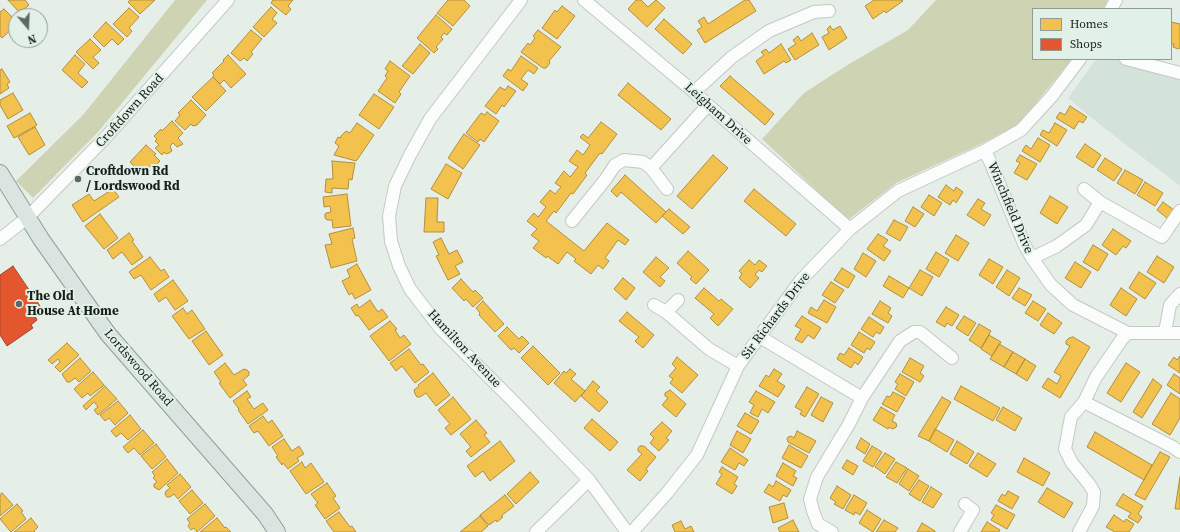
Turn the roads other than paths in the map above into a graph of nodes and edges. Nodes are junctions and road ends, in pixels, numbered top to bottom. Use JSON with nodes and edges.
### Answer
{"nodes":[{"id":1,"x":228,"y":0,"type":"edge"},
{"id":2,"x":521,"y":0,"type":"edge"},
{"id":3,"x":584,"y":0,"type":"edge"},
{"id":4,"x":813,"y":6,"type":"edge"},
{"id":5,"x":829,"y":11,"type":"dead end"},
{"id":6,"x":1079,"y":60,"type":"edge"},
{"id":7,"x":1130,"y":60,"type":"edge"},
{"id":8,"x":1180,"y":73,"type":"edge"},
{"id":9,"x":694,"y":92,"type":"junction"},
{"id":10,"x":708,"y":105,"type":"junction"},
{"id":11,"x":984,"y":151,"type":"junction"},
{"id":12,"x":651,"y":168,"type":"junction"},
{"id":13,"x":0,"y":173,"type":"edge"},
{"id":14,"x":1084,"y":189,"type":"dead end"},
{"id":15,"x":667,"y":190,"type":"dead end"},
{"id":16,"x":1100,"y":202,"type":"junction"},
{"id":17,"x":1180,"y":211,"type":"edge"},
{"id":18,"x":27,"y":218,"type":"junction"},
{"id":19,"x":572,"y":221,"type":"dead end"},
{"id":20,"x":850,"y":229,"type":"junction"},
{"id":21,"x":0,"y":239,"type":"edge"},
{"id":22,"x":1032,"y":258,"type":"junction"},
{"id":23,"x":1180,"y":294,"type":"edge"},
{"id":24,"x":678,"y":300,"type":"dead end"},
{"id":25,"x":654,"y":305,"type":"dead end"},
{"id":26,"x":666,"y":312,"type":"junction"},
{"id":27,"x":1165,"y":332,"type":"junction"},
{"id":28,"x":1128,"y":333,"type":"junction"},
{"id":29,"x":1180,"y":333,"type":"edge"},
{"id":30,"x":760,"y":337,"type":"junction"},
{"id":31,"x":952,"y":358,"type":"dead end"},
{"id":32,"x":738,"y":366,"type":"junction"},
{"id":33,"x":862,"y":398,"type":"junction"},
{"id":34,"x":1084,"y":402,"type":"junction"},
{"id":35,"x":1180,"y":452,"type":"edge"},
{"id":36,"x":588,"y":480,"type":"junction"},
{"id":37,"x":965,"y":504,"type":"dead end"},
{"id":38,"x":277,"y":532,"type":"edge"},
{"id":39,"x":536,"y":532,"type":"edge"},
{"id":40,"x":627,"y":532,"type":"edge"},
{"id":41,"x":632,"y":532,"type":"edge"},
{"id":42,"x":832,"y":532,"type":"edge"},
{"id":43,"x":960,"y":532,"type":"edge"},
{"id":44,"x":1080,"y":532,"type":"edge"}],
"edges":[{"from":1,"to":18,"type":"street","name":"Croftdown Road"},
{"from":2,"to":36,"type":"street","name":"Hamilton Avenue"},
{"from":3,"to":9,"type":"street","name":"Leigham Drive"},
{"from":4,"to":5,"type":"street"},
{"from":4,"to":9,"type":"street"},
{"from":6,"to":11,"type":"street","name":"Sir Richards Drive"},
{"from":7,"to":8,"type":"street"},
{"from":9,"to":10,"type":"street","name":"Leigham Drive"},
{"from":10,"to":12,"type":"street"},
{"from":10,"to":20,"type":"street","name":"Leigham Drive"},
{"from":11,"to":20,"type":"street","name":"Sir Richards Drive"},
{"from":11,"to":22,"type":"street","name":"Winchfield Drive"},
{"from":12,"to":15,"type":"street"},
{"from":12,"to":19,"type":"street"},
{"from":13,"to":18,"type":"main road","name":"Lordswood Road"},
{"from":14,"to":16,"type":"street"},
{"from":16,"to":17,"type":"street"},
{"from":16,"to":22,"type":"street"},
{"from":18,"to":21,"type":"street","name":"Croftdown Road"},
{"from":18,"to":38,"type":"main road","name":"Lordswood Road"},
{"from":20,"to":30,"type":"street","name":"Sir Richards Drive"},
{"from":22,"to":28,"type":"street","name":"Winchfield Drive"},
{"from":23,"to":27,"type":"street"},
{"from":24,"to":26,"type":"street"},
{"from":25,"to":26,"type":"street"},
{"from":26,"to":32,"type":"street"},
{"from":27,"to":28,"type":"street","name":"Winchfield Drive"},
{"from":27,"to":29,"type":"street","name":"Winchfield Drive"},
{"from":28,"to":34,"type":"street"},
{"from":30,"to":32,"type":"street","name":"Sir Richards Drive"},
{"from":30,"to":33,"type":"street"},
{"from":31,"to":33,"type":"street"},
{"from":32,"to":41,"type":"street","name":"Sir Richards Drive"},
{"from":33,"to":42,"type":"street"},
{"from":34,"to":35,"type":"street"},
{"from":34,"to":44,"type":"street"},
{"from":36,"to":39,"type":"street"},
{"from":36,"to":40,"type":"street","name":"Hamilton Avenue"},
{"from":37,"to":43,"type":"street"}]}
